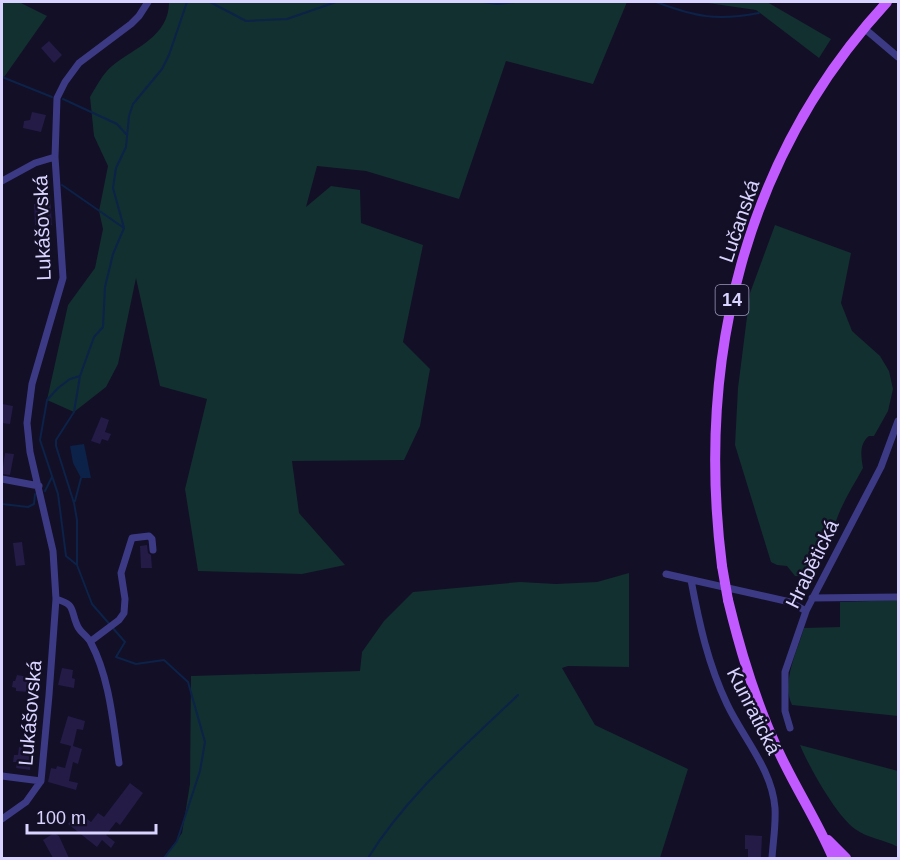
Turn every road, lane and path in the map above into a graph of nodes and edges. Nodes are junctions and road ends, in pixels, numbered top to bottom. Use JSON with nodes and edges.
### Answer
{"nodes":[{"id":1,"x":148,"y":2,"type":"edge"},
{"id":2,"x":887,"y":2,"type":"edge"},
{"id":3,"x":864,"y":29,"type":"junction"},
{"id":4,"x":898,"y":57,"type":"edge"},
{"id":5,"x":55,"y":157,"type":"junction"},
{"id":6,"x":2,"y":181,"type":"edge"},
{"id":7,"x":898,"y":421,"type":"edge"},
{"id":8,"x":2,"y":479,"type":"edge"},
{"id":9,"x":39,"y":486,"type":"junction"},
{"id":10,"x":153,"y":550,"type":"dead end"},
{"id":11,"x":666,"y":574,"type":"dead end"},
{"id":12,"x":691,"y":580,"type":"junction"},
{"id":13,"x":898,"y":597,"type":"edge"},
{"id":14,"x":812,"y":598,"type":"junction"},
{"id":15,"x":56,"y":599,"type":"junction"},
{"id":16,"x":728,"y":600,"type":"joint"},
{"id":17,"x":806,"y":610,"type":"junction"},
{"id":18,"x":91,"y":641,"type":"junction"},
{"id":19,"x":790,"y":728,"type":"dead end"},
{"id":20,"x":120,"y":762,"type":"dead end"},
{"id":21,"x":2,"y":776,"type":"edge"},
{"id":22,"x":41,"y":781,"type":"junction"},
{"id":23,"x":2,"y":819,"type":"edge"},
{"id":24,"x":824,"y":836,"type":"junction"},
{"id":25,"x":772,"y":858,"type":"edge"},
{"id":26,"x":833,"y":858,"type":"edge"},
{"id":27,"x":846,"y":858,"type":"edge"}],
"edges":[{"from":1,"to":5,"type":"street","name":"Lukášovská"},
{"from":2,"to":3,"type":"main road","number":"14"},
{"from":3,"to":4,"type":"street"},
{"from":3,"to":16,"type":"main road","name":"Lučanská","number":"14","bridge":true},
{"from":5,"to":6,"type":"street"},
{"from":5,"to":9,"type":"street","name":"Lukášovská"},
{"from":7,"to":14,"type":"street","name":"Hrabětická"},
{"from":8,"to":9,"type":"street"},
{"from":9,"to":15,"type":"street","name":"Lukášovská"},
{"from":10,"to":18,"type":"street"},
{"from":11,"to":12,"type":"street"},
{"from":12,"to":17,"type":"street"},
{"from":12,"to":25,"type":"street","name":"Kunratická"},
{"from":13,"to":14,"type":"street"},
{"from":14,"to":17,"type":"street","name":"Hrabětická"},
{"from":15,"to":18,"type":"street"},
{"from":15,"to":22,"type":"street","name":"Lukášovská"},
{"from":16,"to":24,"type":"main road","name":"Kunratická","number":"14"},
{"from":17,"to":19,"type":"street","name":"Hrabětická"},
{"from":18,"to":20,"type":"street"},
{"from":21,"to":22,"type":"street"},
{"from":22,"to":23,"type":"street","name":"Lukášovská"},
{"from":24,"to":26,"type":"main road","name":"Kunratická","number":"14"},
{"from":24,"to":27,"type":"main road","name":"Kunratická","number":"14"}]}
